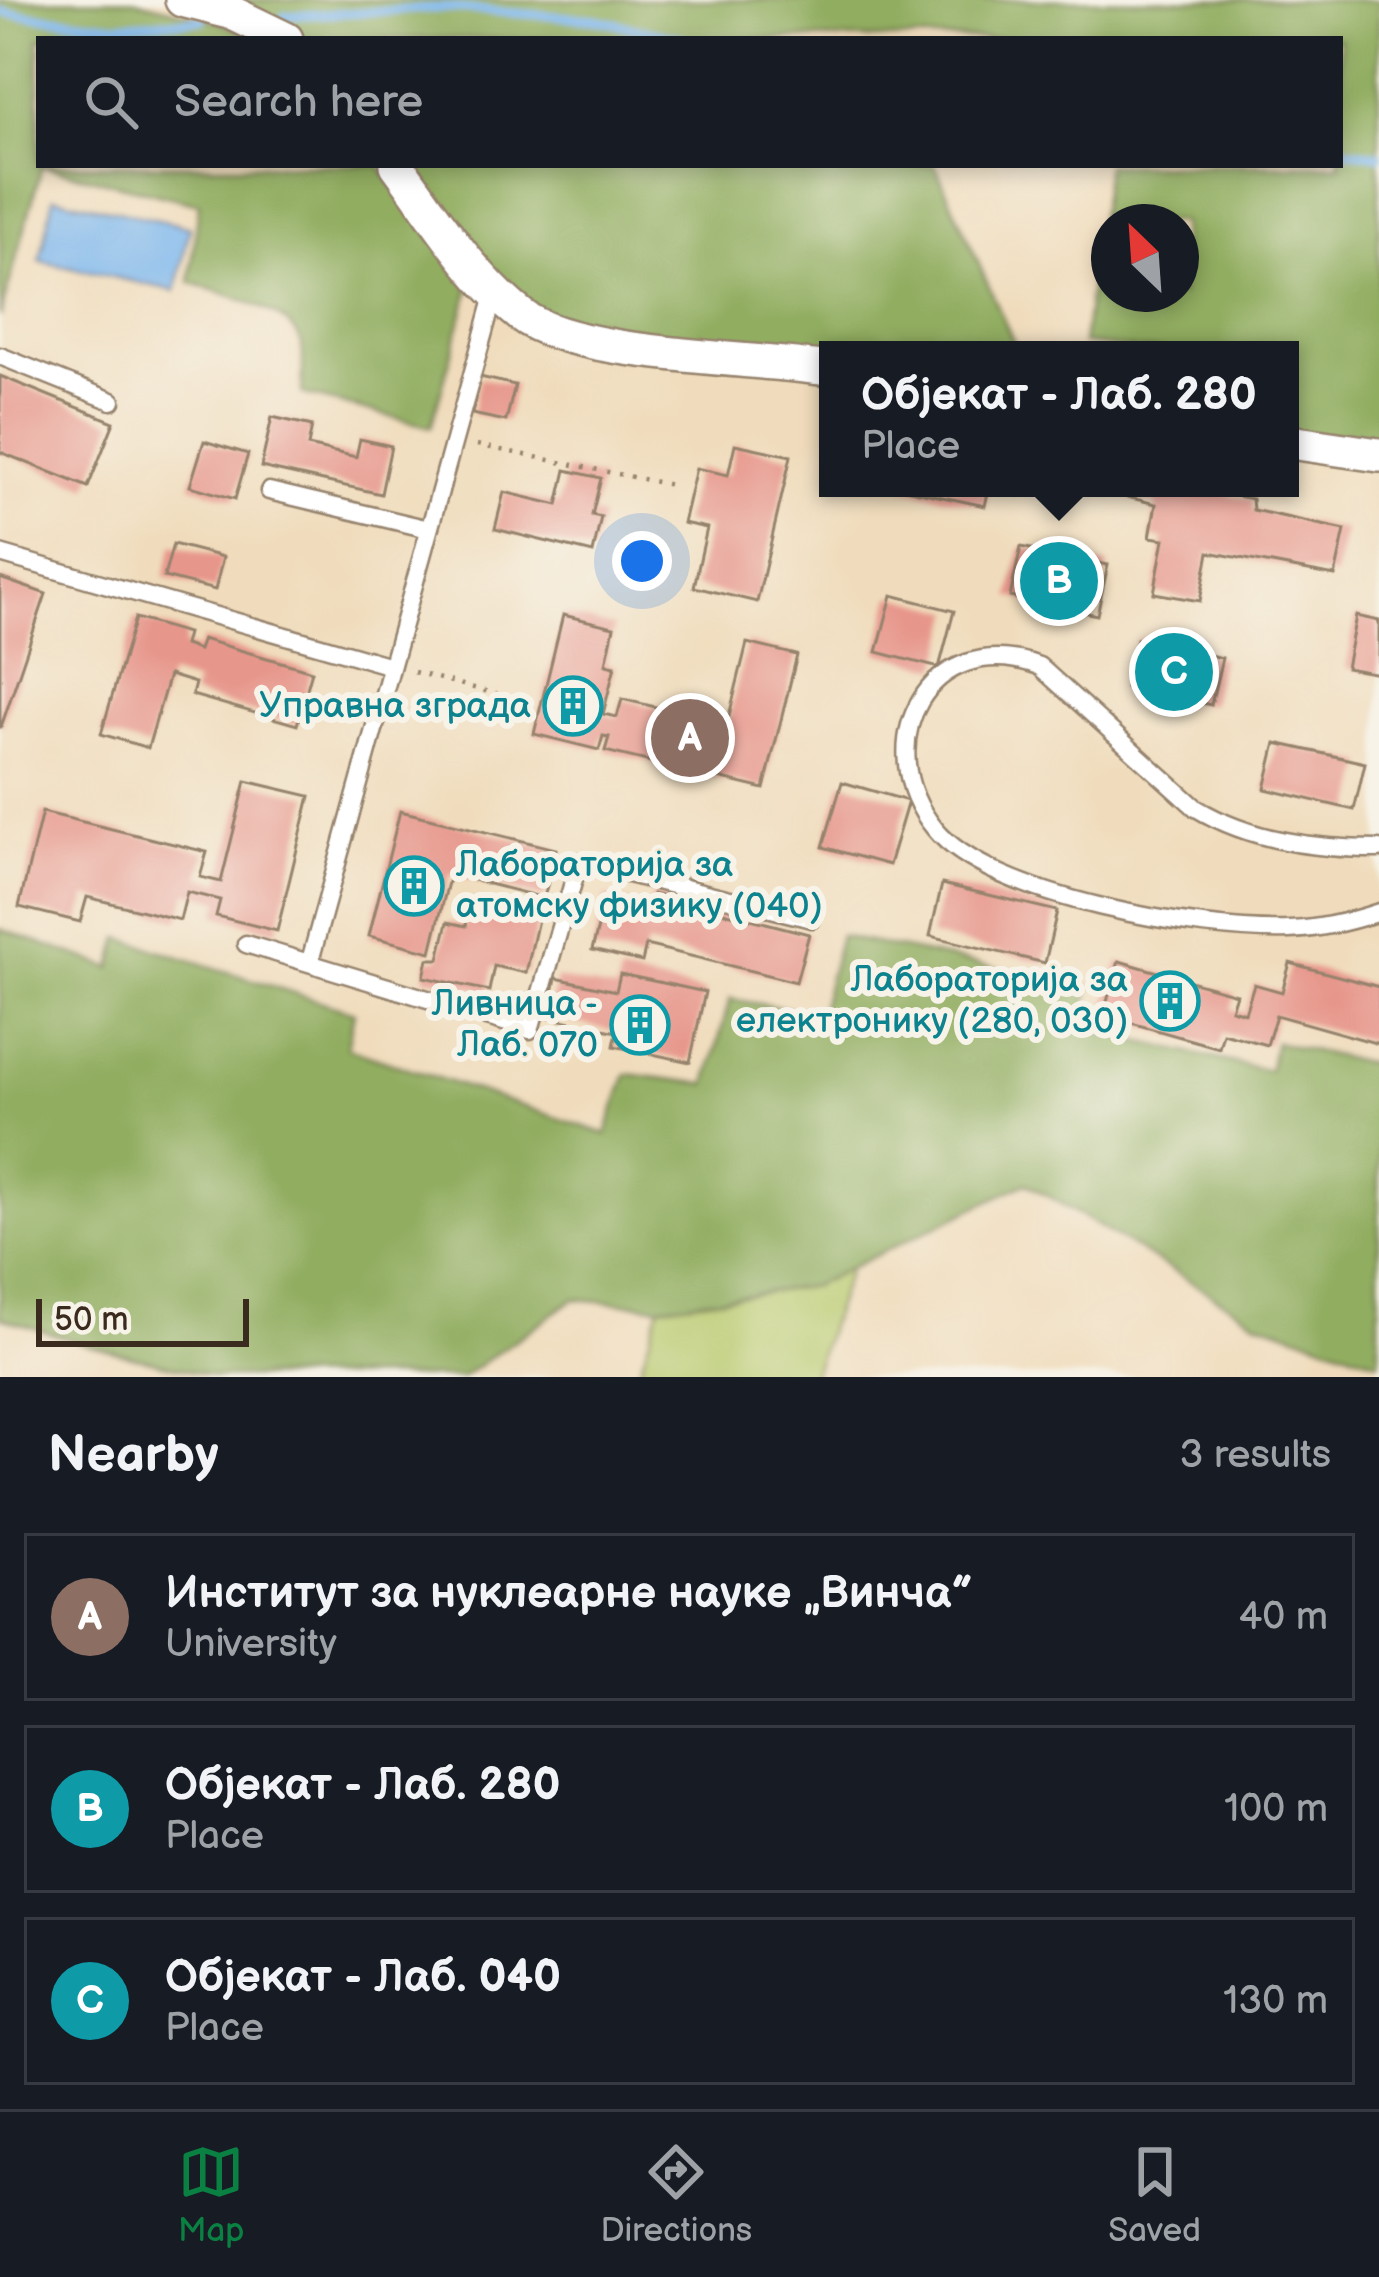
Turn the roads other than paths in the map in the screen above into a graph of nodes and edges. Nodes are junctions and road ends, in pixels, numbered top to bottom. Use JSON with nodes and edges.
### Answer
{"nodes":[{"id":1,"x":182,"y":0,"type":"edge"},
{"id":2,"x":280,"y":36,"type":"edge"},
{"id":3,"x":400,"y":168,"type":"edge"},
{"id":4,"x":495,"y":291,"type":"junction"},
{"id":5,"x":0,"y":356,"type":"edge"},
{"id":6,"x":819,"y":368,"type":"edge"},
{"id":7,"x":112,"y":401,"type":"dead end"},
{"id":8,"x":1299,"y":443,"type":"edge"},
{"id":9,"x":1379,"y":455,"type":"edge"},
{"id":10,"x":269,"y":491,"type":"dead end"},
{"id":11,"x":429,"y":529,"type":"junction"},
{"id":12,"x":0,"y":554,"type":"edge"},
{"id":13,"x":391,"y":666,"type":"junction"},
{"id":14,"x":1379,"y":849,"type":"edge"},
{"id":15,"x":1379,"y":912,"type":"edge"},
{"id":16,"x":812,"y":919,"type":"dead end"},
{"id":17,"x":246,"y":944,"type":"dead end"},
{"id":18,"x":310,"y":962,"type":"junction"}],
"edges":[{"from":1,"to":2,"type":"street"},
{"from":3,"to":4,"type":"street"},
{"from":4,"to":6,"type":"street"},
{"from":4,"to":11,"type":"lane"},
{"from":5,"to":7,"type":"lane"},
{"from":8,"to":9,"type":"street"},
{"from":10,"to":11,"type":"lane"},
{"from":11,"to":13,"type":"lane"},
{"from":12,"to":13,"type":"lane"},
{"from":13,"to":18,"type":"lane"},
{"from":14,"to":15,"type":"lane"},
{"from":16,"to":18,"type":"lane"},
{"from":17,"to":18,"type":"lane"}]}
